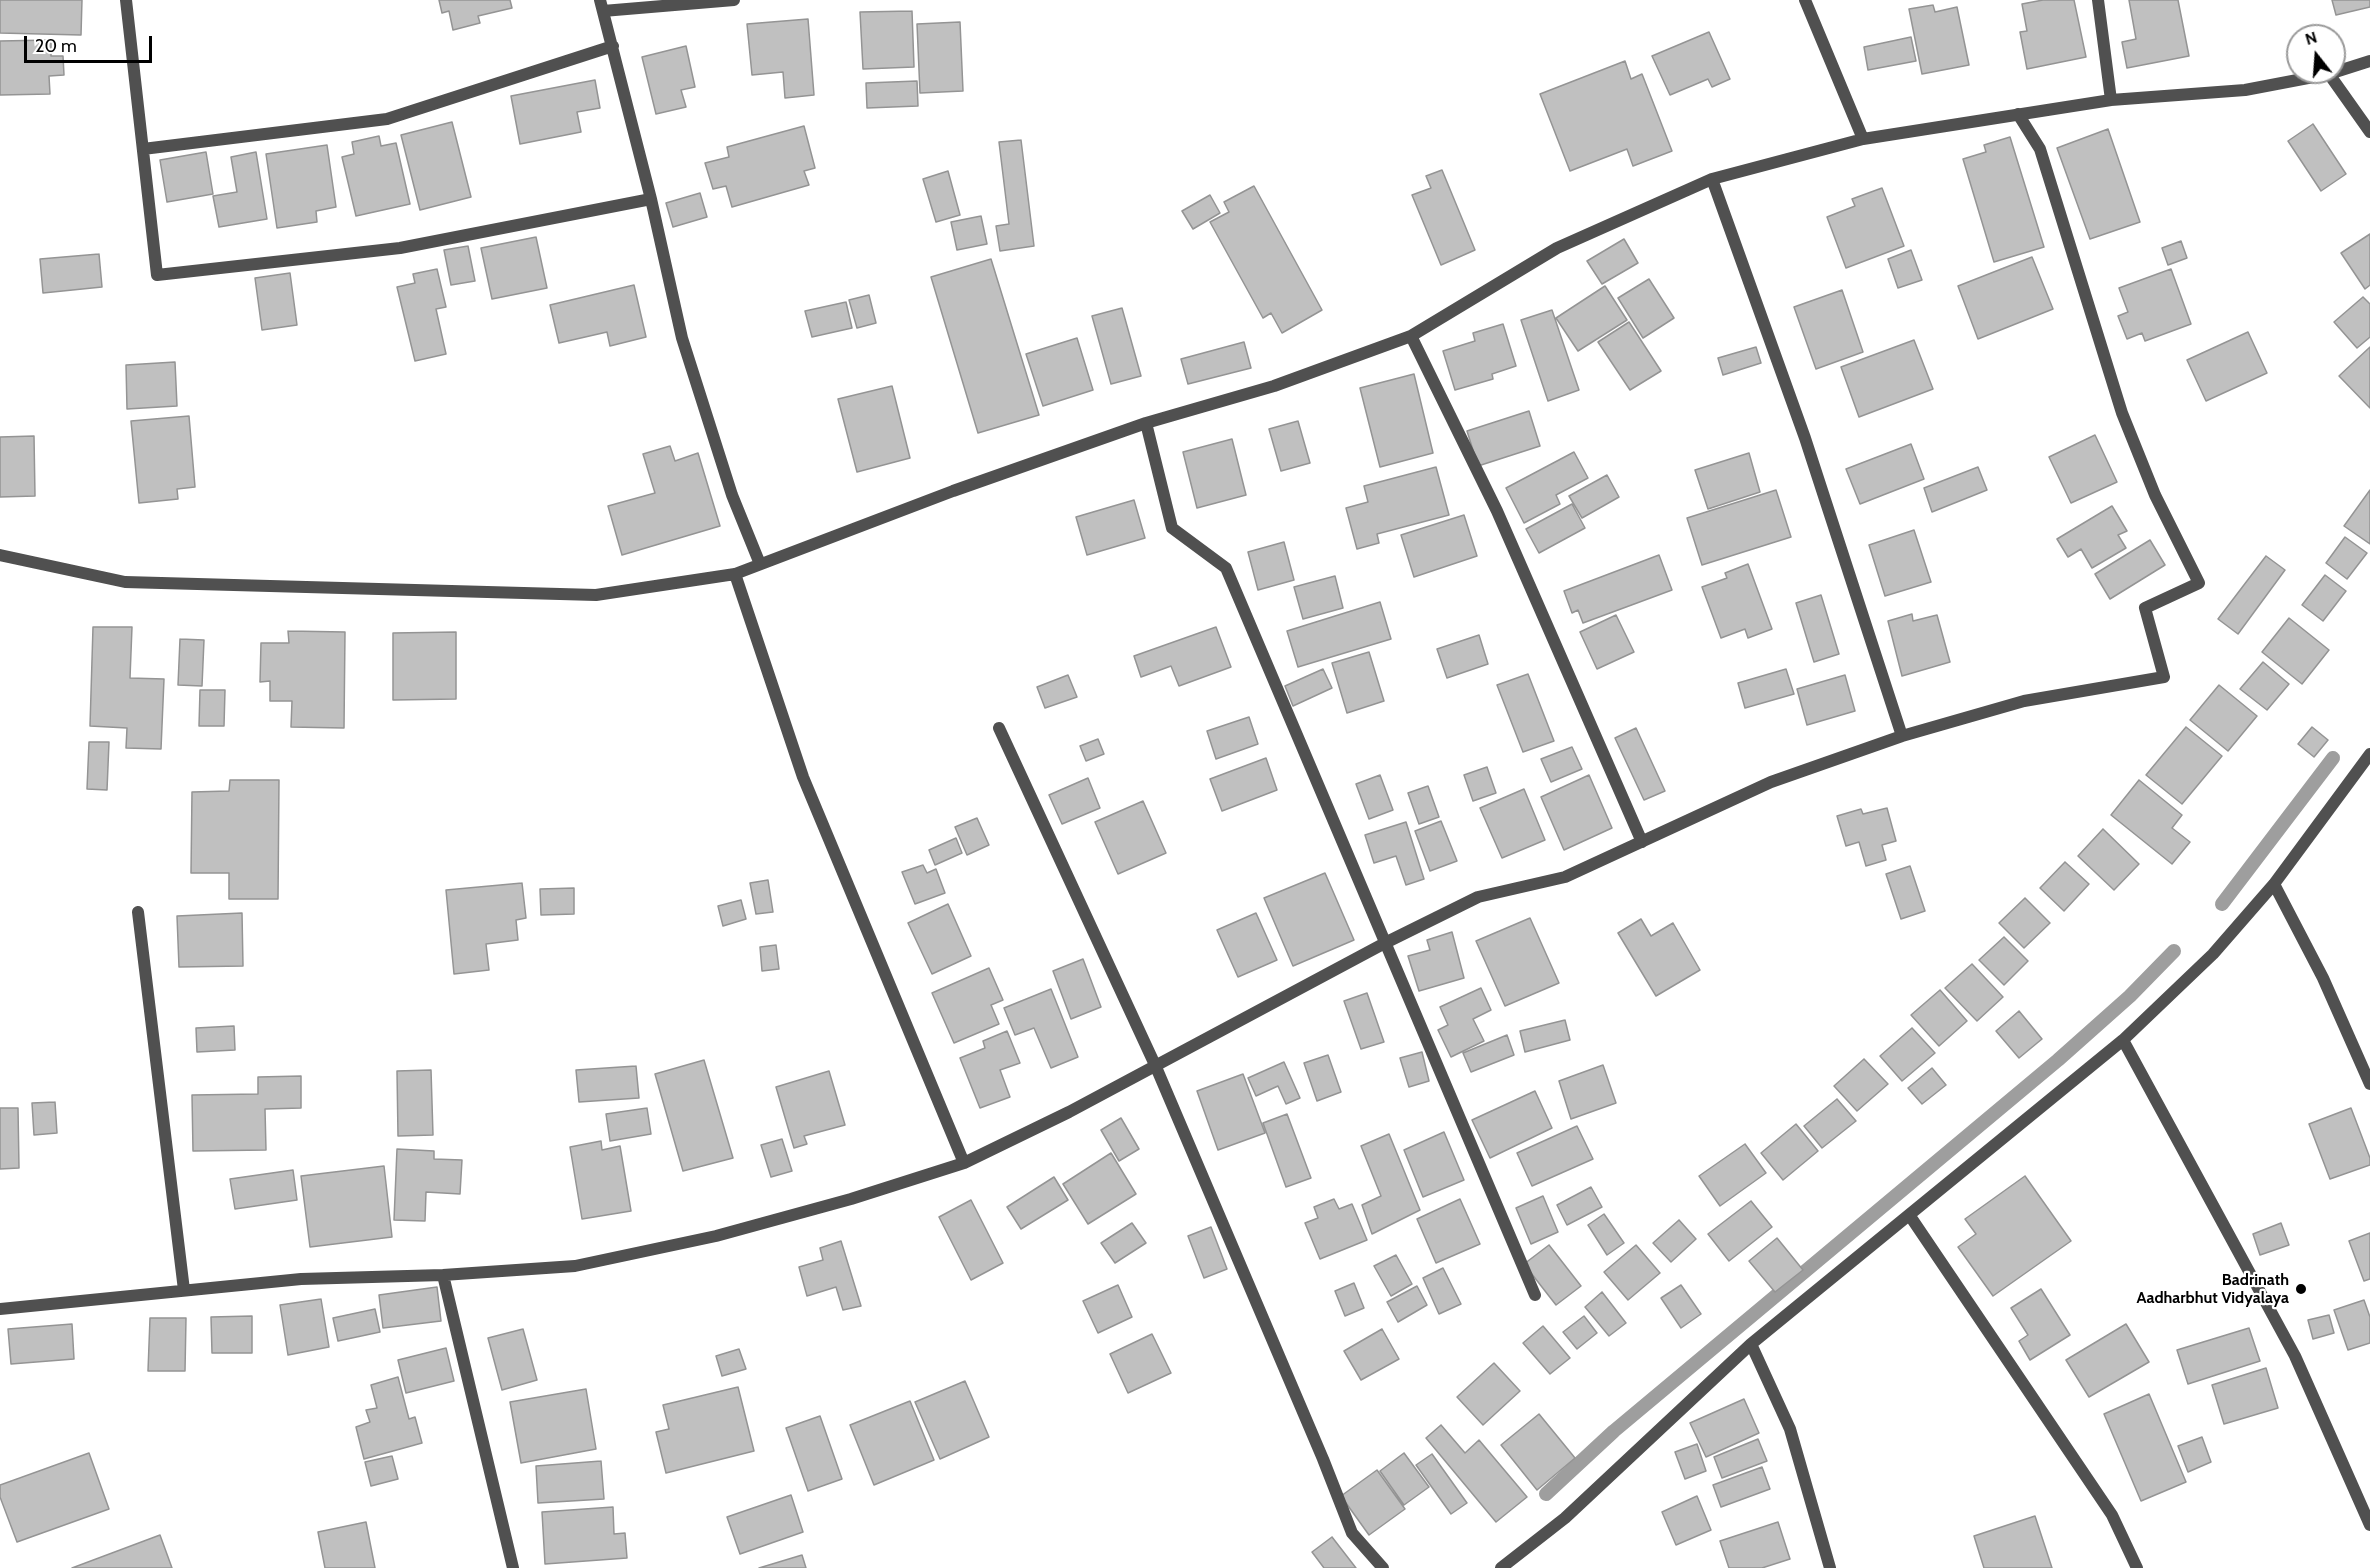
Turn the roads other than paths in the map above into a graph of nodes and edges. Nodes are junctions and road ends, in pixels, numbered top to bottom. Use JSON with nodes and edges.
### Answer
{"nodes":[{"id":1,"x":126,"y":0,"type":"edge"},
{"id":2,"x":734,"y":0,"type":"edge"},
{"id":3,"x":1805,"y":0,"type":"edge"},
{"id":4,"x":2097,"y":0,"type":"edge"},
{"id":5,"x":601,"y":6,"type":"edge"},
{"id":6,"x":613,"y":46,"type":"junction"},
{"id":7,"x":2370,"y":61,"type":"edge"},
{"id":8,"x":2346,"y":69,"type":"edge"},
{"id":9,"x":2286,"y":82,"type":"edge"},
{"id":10,"x":2336,"y":84,"type":"edge"},
{"id":11,"x":2111,"y":100,"type":"junction"},
{"id":12,"x":2018,"y":114,"type":"junction"},
{"id":13,"x":2370,"y":132,"type":"edge"},
{"id":14,"x":1863,"y":139,"type":"junction"},
{"id":15,"x":143,"y":149,"type":"junction"},
{"id":16,"x":1712,"y":179,"type":"junction"},
{"id":17,"x":651,"y":199,"type":"junction"},
{"id":18,"x":1411,"y":336,"type":"junction"},
{"id":19,"x":1146,"y":423,"type":"junction"},
{"id":20,"x":0,"y":555,"type":"edge"},
{"id":21,"x":760,"y":564,"type":"junction"},
{"id":22,"x":735,"y":574,"type":"junction"},
{"id":23,"x":999,"y":728,"type":"dead end"},
{"id":24,"x":1902,"y":736,"type":"junction"},
{"id":25,"x":2370,"y":754,"type":"edge"},
{"id":26,"x":1642,"y":842,"type":"junction"},
{"id":27,"x":2274,"y":884,"type":"junction"},
{"id":28,"x":138,"y":912,"type":"dead end"},
{"id":29,"x":1384,"y":943,"type":"junction"},
{"id":30,"x":2123,"y":1040,"type":"junction"},
{"id":31,"x":1156,"y":1067,"type":"junction"},
{"id":32,"x":2370,"y":1083,"type":"edge"},
{"id":33,"x":964,"y":1163,"type":"junction"},
{"id":34,"x":1910,"y":1216,"type":"junction"},
{"id":35,"x":443,"y":1275,"type":"junction"},
{"id":36,"x":184,"y":1290,"type":"junction"},
{"id":37,"x":1535,"y":1295,"type":"dead end"},
{"id":38,"x":0,"y":1309,"type":"edge"},
{"id":39,"x":1751,"y":1344,"type":"junction"},
{"id":40,"x":2370,"y":1525,"type":"edge"},
{"id":41,"x":513,"y":1568,"type":"edge"},
{"id":42,"x":1383,"y":1568,"type":"edge"},
{"id":43,"x":1501,"y":1568,"type":"edge"},
{"id":44,"x":1830,"y":1568,"type":"edge"},
{"id":45,"x":2138,"y":1568,"type":"edge"}],
"edges":[{"from":1,"to":15,"type":"street"},
{"from":2,"to":5,"type":"street"},
{"from":3,"to":14,"type":"street"},
{"from":4,"to":11,"type":"street"},
{"from":5,"to":6,"type":"street"},
{"from":6,"to":15,"type":"street"},
{"from":6,"to":17,"type":"street"},
{"from":7,"to":8,"type":"street"},
{"from":9,"to":11,"type":"street"},
{"from":10,"to":13,"type":"street"},
{"from":11,"to":12,"type":"street"},
{"from":12,"to":14,"type":"street"},
{"from":12,"to":24,"type":"street"},
{"from":14,"to":16,"type":"street"},
{"from":15,"to":17,"type":"street"},
{"from":16,"to":18,"type":"street"},
{"from":16,"to":24,"type":"street"},
{"from":17,"to":21,"type":"street"},
{"from":18,"to":19,"type":"street"},
{"from":18,"to":26,"type":"street"},
{"from":19,"to":21,"type":"street"},
{"from":19,"to":29,"type":"street"},
{"from":20,"to":22,"type":"street"},
{"from":21,"to":22,"type":"street"},
{"from":22,"to":33,"type":"street"},
{"from":23,"to":31,"type":"street"},
{"from":24,"to":26,"type":"street"},
{"from":25,"to":27,"type":"street"},
{"from":26,"to":29,"type":"street"},
{"from":27,"to":30,"type":"street"},
{"from":27,"to":32,"type":"street"},
{"from":28,"to":36,"type":"street"},
{"from":29,"to":31,"type":"street"},
{"from":29,"to":37,"type":"street"},
{"from":30,"to":34,"type":"street"},
{"from":30,"to":40,"type":"street"},
{"from":31,"to":33,"type":"street"},
{"from":31,"to":42,"type":"street"},
{"from":33,"to":35,"type":"street"},
{"from":34,"to":39,"type":"street"},
{"from":34,"to":45,"type":"street"},
{"from":35,"to":36,"type":"street"},
{"from":35,"to":41,"type":"street"},
{"from":36,"to":38,"type":"street"},
{"from":39,"to":43,"type":"street"},
{"from":39,"to":44,"type":"street"}]}
